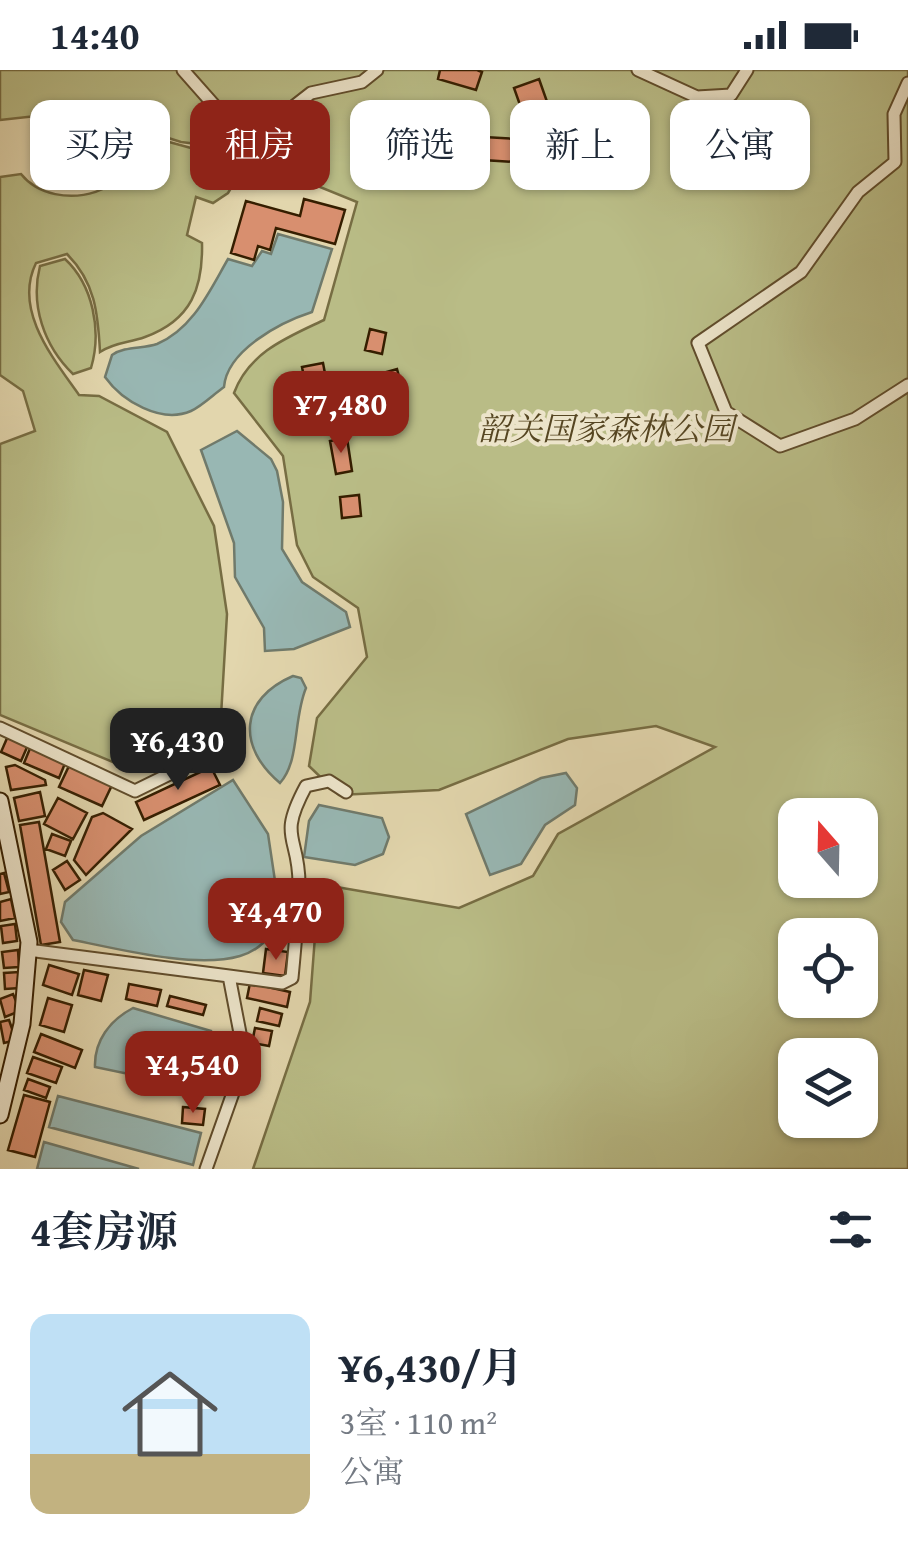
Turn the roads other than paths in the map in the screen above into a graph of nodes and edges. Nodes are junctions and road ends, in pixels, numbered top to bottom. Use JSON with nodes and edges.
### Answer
{"nodes":[{"id":1,"x":183,"y":70,"type":"edge"},
{"id":2,"x":377,"y":70,"type":"edge"},
{"id":3,"x":638,"y":70,"type":"edge"},
{"id":4,"x":747,"y":70,"type":"edge"},
{"id":5,"x":908,"y":84,"type":"edge"},
{"id":6,"x":908,"y":385,"type":"edge"},
{"id":7,"x":0,"y":728,"type":"edge"},
{"id":8,"x":192,"y":763,"type":"dead end"},
{"id":9,"x":346,"y":792,"type":"dead end"},
{"id":10,"x":0,"y":801,"type":"edge"},
{"id":11,"x":28,"y":950,"type":"junction"},
{"id":12,"x":230,"y":976,"type":"junction"},
{"id":13,"x":4,"y":1080,"type":"edge"},
{"id":14,"x":0,"y":1115,"type":"edge"},
{"id":15,"x":206,"y":1169,"type":"edge"}],
"edges":[{"from":1,"to":2,"type":"street"},
{"from":3,"to":4,"type":"street"},
{"from":5,"to":6,"type":"street"},
{"from":7,"to":8,"type":"street"},
{"from":9,"to":12,"type":"street"},
{"from":10,"to":11,"type":"street"},
{"from":11,"to":12,"type":"street"},
{"from":11,"to":13,"type":"street"},
{"from":12,"to":15,"type":"street"},
{"from":13,"to":14,"type":"street"}]}
